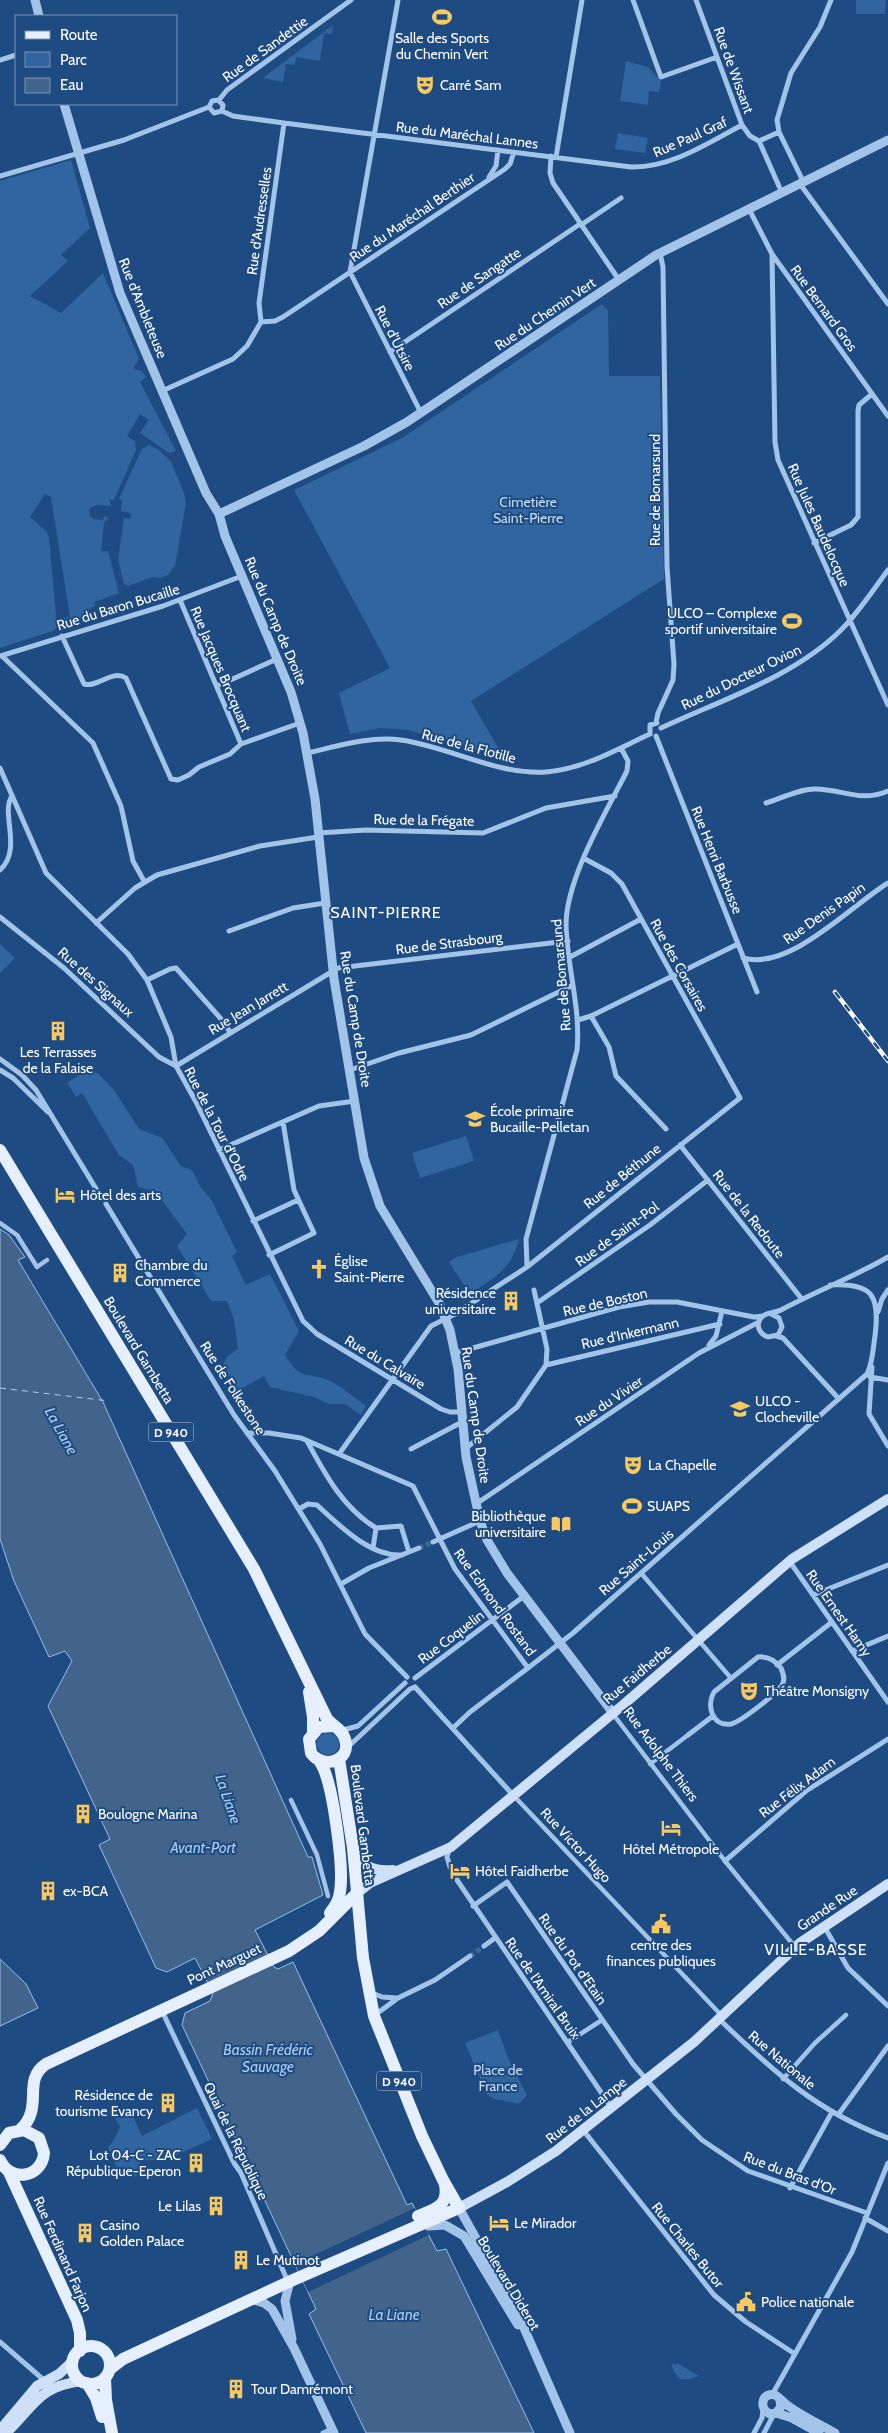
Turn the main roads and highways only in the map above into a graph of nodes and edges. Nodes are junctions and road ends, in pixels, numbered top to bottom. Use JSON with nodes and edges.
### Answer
{"nodes":[{"id":1,"x":0,"y":1150,"type":"edge"},
{"id":2,"x":888,"y":1499,"type":"edge"},
{"id":3,"x":304,"y":1675,"type":"junction"},
{"id":4,"x":337,"y":1728,"type":"junction"},
{"id":5,"x":313,"y":1732,"type":"junction"},
{"id":6,"x":342,"y":1754,"type":"junction"},
{"id":7,"x":320,"y":1762,"type":"junction"},
{"id":8,"x":352,"y":1848,"type":"junction"},
{"id":9,"x":403,"y":1868,"type":"junction"},
{"id":10,"x":888,"y":1884,"type":"edge"},
{"id":11,"x":356,"y":1894,"type":"junction"},
{"id":12,"x":333,"y":1918,"type":"junction"},
{"id":13,"x":311,"y":1937,"type":"junction"},
{"id":14,"x":362,"y":1953,"type":"junction"},
{"id":15,"x":721,"y":2018,"type":"joint"},
{"id":16,"x":10,"y":2131,"type":"edge"},
{"id":17,"x":0,"y":2146,"type":"edge"},
{"id":18,"x":0,"y":2160,"type":"edge"},
{"id":19,"x":9,"y":2172,"type":"junction"},
{"id":20,"x":445,"y":2183,"type":"junction"},
{"id":21,"x":459,"y":2208,"type":"junction"},
{"id":22,"x":425,"y":2223,"type":"junction"},
{"id":23,"x":76,"y":2356,"type":"junction"},
{"id":24,"x":108,"y":2373,"type":"junction"},
{"id":25,"x":84,"y":2382,"type":"junction"},
{"id":26,"x":0,"y":2430,"type":"edge"},
{"id":27,"x":6,"y":2433,"type":"edge"},
{"id":28,"x":106,"y":2433,"type":"edge"},
{"id":29,"x":112,"y":2433,"type":"edge"}],
"edges":[{"from":1,"to":3,"type":"main road","name":"Boulevard Gambetta","number":"D 940"},
{"from":2,"to":9,"type":"main road","name":"Rue Faidherbe"},
{"from":3,"to":4,"type":"main road","number":"D 940"},
{"from":3,"to":5,"type":"main road","number":"D 940"},
{"from":4,"to":5,"type":"main road"},
{"from":4,"to":6,"type":"main road"},
{"from":5,"to":7,"type":"main road"},
{"from":6,"to":7,"type":"main road"},
{"from":6,"to":8,"type":"main road","name":"Boulevard Gambetta","number":"D 940"},
{"from":7,"to":13,"type":"main road","name":"Boulevard Gambetta"},
{"from":8,"to":9,"type":"main road","name":"Rue Faidherbe"},
{"from":8,"to":11,"type":"main road","name":"Boulevard Gambetta","number":"D 940"},
{"from":9,"to":11,"type":"main road","name":"Rue Faidherbe"},
{"from":10,"to":15,"type":"main road","name":"Grande Rue"},
{"from":11,"to":12,"type":"main road"},
{"from":11,"to":14,"type":"main road","number":"D 940"},
{"from":12,"to":13,"type":"main road"},
{"from":12,"to":14,"type":"main road"},
{"from":13,"to":16,"type":"main road","name":"Pont Marguet"},
{"from":14,"to":20,"type":"main road","number":"D 940"},
{"from":15,"to":21,"type":"main road","name":"Rue de la Lampe"},
{"from":16,"to":17,"type":"main road","name":"Pont Marguet"},
{"from":16,"to":19,"type":"main road"},
{"from":18,"to":19,"type":"main road","name":"Rue Ferdinand Farjon"},
{"from":19,"to":23,"type":"main road","name":"Rue Ferdinand Farjon"},
{"from":20,"to":21,"type":"main road","number":"D 940"},
{"from":20,"to":22,"type":"main road"},
{"from":21,"to":22,"type":"main road"},
{"from":22,"to":24,"type":"main road"},
{"from":23,"to":24,"type":"main road"},
{"from":23,"to":25,"type":"main road"},
{"from":23,"to":26,"type":"main road"},
{"from":24,"to":25,"type":"main road"},
{"from":24,"to":29,"type":"main road"},
{"from":25,"to":27,"type":"main road"},
{"from":25,"to":28,"type":"main road"}]}
